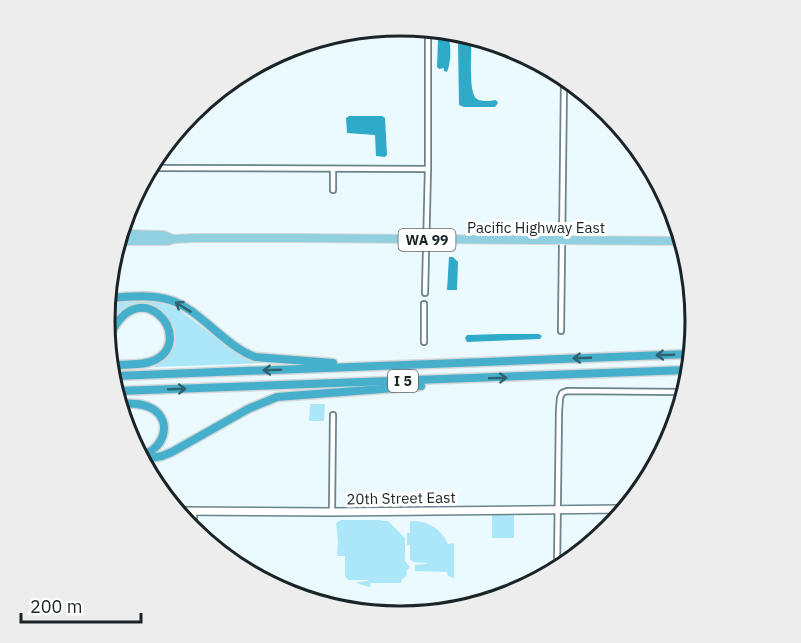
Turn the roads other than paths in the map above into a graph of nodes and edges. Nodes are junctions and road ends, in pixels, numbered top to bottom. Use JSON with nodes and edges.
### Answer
{"nodes":[{"id":1,"x":428,"y":37,"type":"edge"},
{"id":2,"x":564,"y":88,"type":"edge"},
{"id":3,"x":160,"y":168,"type":"edge"},
{"id":4,"x":333,"y":169,"type":"junction"},
{"id":5,"x":428,"y":169,"type":"junction"},
{"id":6,"x":333,"y":190,"type":"dead end"},
{"id":7,"x":129,"y":234,"type":"edge"},
{"id":8,"x":174,"y":239,"type":"junction"},
{"id":9,"x":425,"y":240,"type":"junction"},
{"id":10,"x":127,"y":241,"type":"edge"},
{"id":11,"x":561,"y":241,"type":"junction"},
{"id":12,"x":141,"y":242,"type":"junction"},
{"id":13,"x":674,"y":242,"type":"edge"},
{"id":14,"x":126,"y":245,"type":"edge"},
{"id":15,"x":425,"y":293,"type":"dead end"},
{"id":16,"x":116,"y":298,"type":"edge"},
{"id":17,"x":424,"y":304,"type":"dead end"},
{"id":18,"x":115,"y":326,"type":"edge"},
{"id":19,"x":561,"y":331,"type":"dead end"},
{"id":20,"x":424,"y":342,"type":"dead end"},
{"id":21,"x":684,"y":354,"type":"edge"},
{"id":22,"x":118,"y":364,"type":"edge"},
{"id":23,"x":415,"y":365,"type":"junction"},
{"id":24,"x":682,"y":370,"type":"edge"},
{"id":25,"x":120,"y":376,"type":"edge"},
{"id":26,"x":463,"y":379,"type":"junction"},
{"id":27,"x":124,"y":391,"type":"edge"},
{"id":28,"x":677,"y":392,"type":"edge"},
{"id":29,"x":128,"y":405,"type":"edge"},
{"id":30,"x":333,"y":415,"type":"dead end"},
{"id":31,"x":147,"y":453,"type":"edge"},
{"id":32,"x":150,"y":458,"type":"edge"},
{"id":33,"x":556,"y":510,"type":"junction"},
{"id":34,"x":187,"y":511,"type":"edge"},
{"id":35,"x":194,"y":511,"type":"junction"},
{"id":36,"x":332,"y":512,"type":"junction"},
{"id":37,"x":613,"y":512,"type":"edge"},
{"id":38,"x":194,"y":518,"type":"edge"},
{"id":39,"x":556,"y":561,"type":"edge"}],
"edges":[{"from":1,"to":5,"type":"street"},
{"from":2,"to":11,"type":"street"},
{"from":3,"to":4,"type":"street"},
{"from":4,"to":5,"type":"street"},
{"from":4,"to":6,"type":"street"},
{"from":5,"to":9,"type":"street"},
{"from":7,"to":8,"type":"main road","name":"Pacific Highway East","number":"WA 99"},
{"from":8,"to":9,"type":"main road","name":"Pacific Highway East","number":"WA 99"},
{"from":8,"to":12,"type":"main road","name":"Pacific Highway East","number":"WA 99"},
{"from":9,"to":11,"type":"main road","name":"Pacific Highway East","number":"WA 99"},
{"from":9,"to":15,"type":"street"},
{"from":10,"to":12,"type":"main road","name":"Pacific Highway East","number":"WA 99"},
{"from":11,"to":13,"type":"main road","name":"Pacific Highway East","number":"WA 99"},
{"from":11,"to":19,"type":"street"},
{"from":12,"to":14,"type":"main road"},
{"from":23,"to":16,"type":"highway","one_way":true},
{"from":17,"to":20,"type":"street"},
{"from":18,"to":22,"type":"highway"},
{"from":21,"to":23,"type":"highway","number":"I 5","one_way":true},
{"from":23,"to":25,"type":"highway","number":"I 5","one_way":true},
{"from":26,"to":24,"type":"highway","number":"I 5","one_way":true},
{"from":27,"to":26,"type":"highway","number":"I 5","one_way":true},
{"from":26,"to":32,"type":"highway"},
{"from":28,"to":33,"type":"street"},
{"from":29,"to":31,"type":"highway"},
{"from":30,"to":36,"type":"street"},
{"from":33,"to":36,"type":"main road","name":"20th Street East"},
{"from":33,"to":37,"type":"main road","name":"20th Street East"},
{"from":33,"to":39,"type":"street"},
{"from":34,"to":35,"type":"main road","name":"20th Street East"},
{"from":35,"to":36,"type":"main road","name":"20th Street East"},
{"from":35,"to":38,"type":"street"}]}
